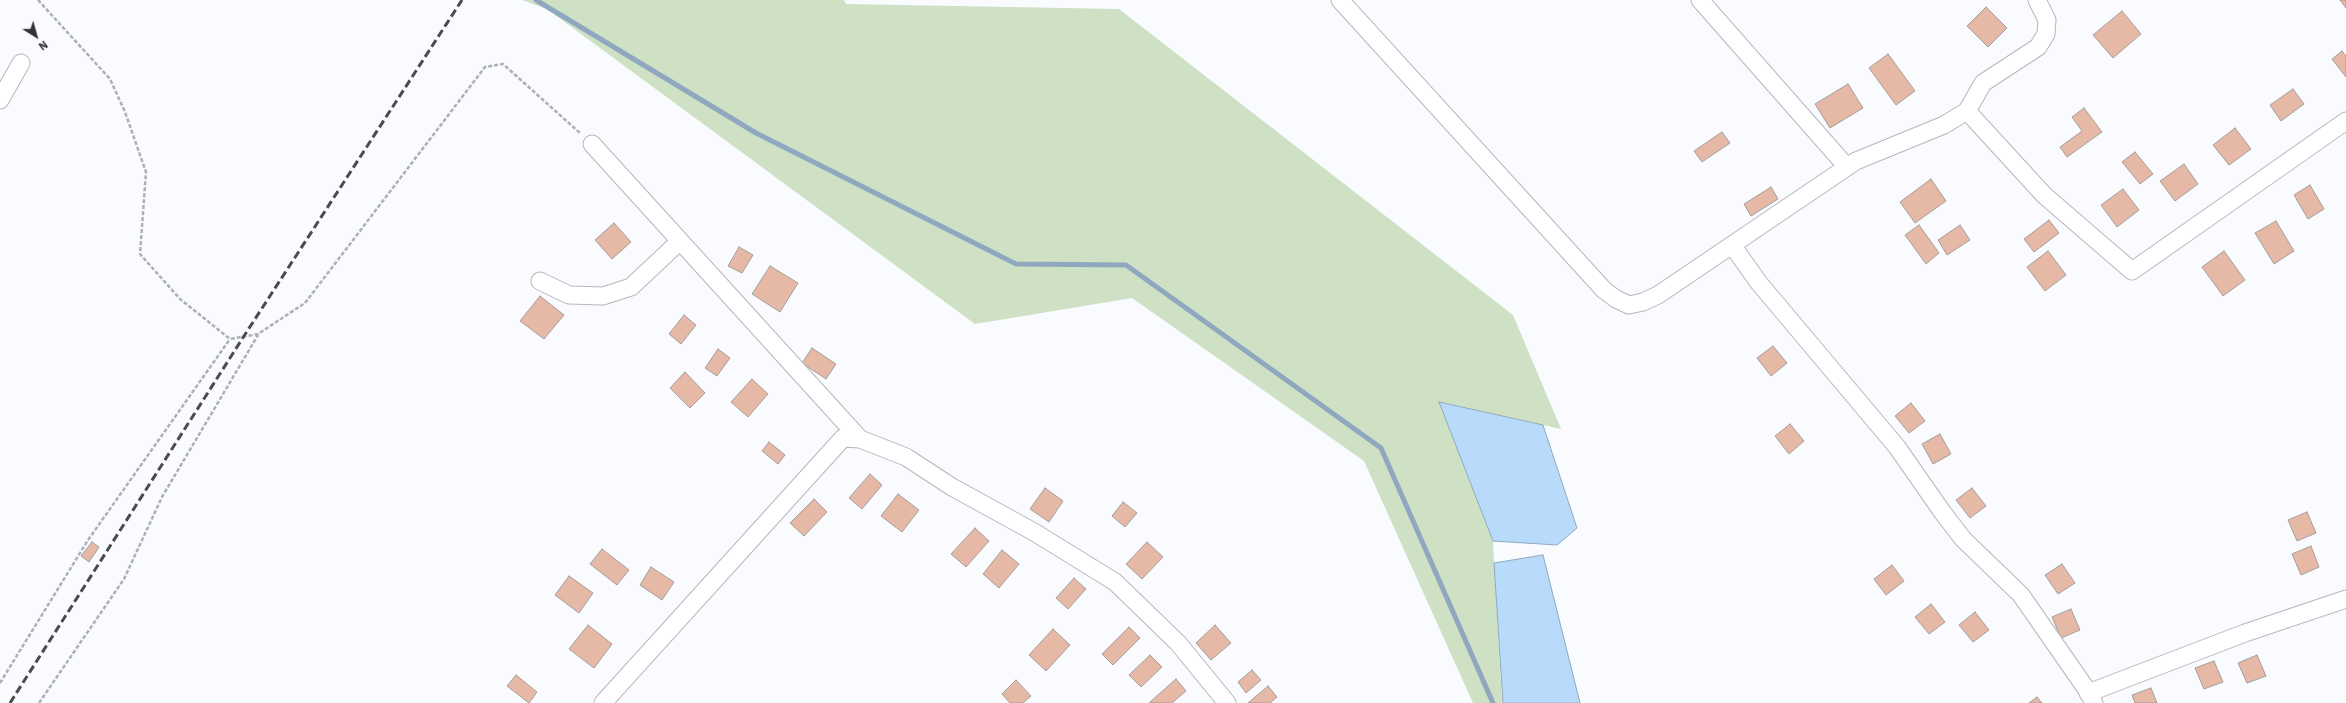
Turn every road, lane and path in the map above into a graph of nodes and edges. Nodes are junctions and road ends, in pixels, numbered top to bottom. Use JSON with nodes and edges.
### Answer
{"nodes":[{"id":1,"x":38,"y":0,"type":"edge"},
{"id":2,"x":1340,"y":0,"type":"edge"},
{"id":3,"x":1700,"y":0,"type":"edge"},
{"id":4,"x":2037,"y":0,"type":"edge"},
{"id":5,"x":21,"y":63,"type":"dead end"},
{"id":6,"x":0,"y":100,"type":"edge"},
{"id":7,"x":1967,"y":111,"type":"junction"},
{"id":8,"x":2346,"y":121,"type":"edge"},
{"id":9,"x":592,"y":144,"type":"joint"},
{"id":10,"x":1847,"y":167,"type":"junction"},
{"id":11,"x":680,"y":241,"type":"junction"},
{"id":12,"x":1732,"y":245,"type":"junction"},
{"id":13,"x":540,"y":281,"type":"dead end"},
{"id":14,"x":258,"y":334,"type":"junction"},
{"id":15,"x":230,"y":339,"type":"junction"},
{"id":16,"x":860,"y":439,"type":"junction"},
{"id":17,"x":2346,"y":599,"type":"edge"},
{"id":18,"x":0,"y":683,"type":"edge"},
{"id":19,"x":2091,"y":698,"type":"edge"},
{"id":20,"x":39,"y":703,"type":"edge"},
{"id":21,"x":603,"y":703,"type":"edge"},
{"id":22,"x":1227,"y":703,"type":"edge"}],
"edges":[{"from":1,"to":15,"type":"path"},
{"from":2,"to":12,"type":"street"},
{"from":3,"to":10,"type":"street"},
{"from":4,"to":7,"type":"street"},
{"from":5,"to":6,"type":"street"},
{"from":7,"to":8,"type":"street"},
{"from":7,"to":10,"type":"street"},
{"from":9,"to":11,"type":"street"},
{"from":9,"to":14,"type":"path"},
{"from":10,"to":12,"type":"street"},
{"from":11,"to":13,"type":"street"},
{"from":11,"to":16,"type":"street"},
{"from":12,"to":19,"type":"street"},
{"from":14,"to":15,"type":"path"},
{"from":14,"to":20,"type":"path"},
{"from":15,"to":18,"type":"path"},
{"from":16,"to":21,"type":"street"},
{"from":16,"to":22,"type":"street"},
{"from":17,"to":19,"type":"street"}]}
